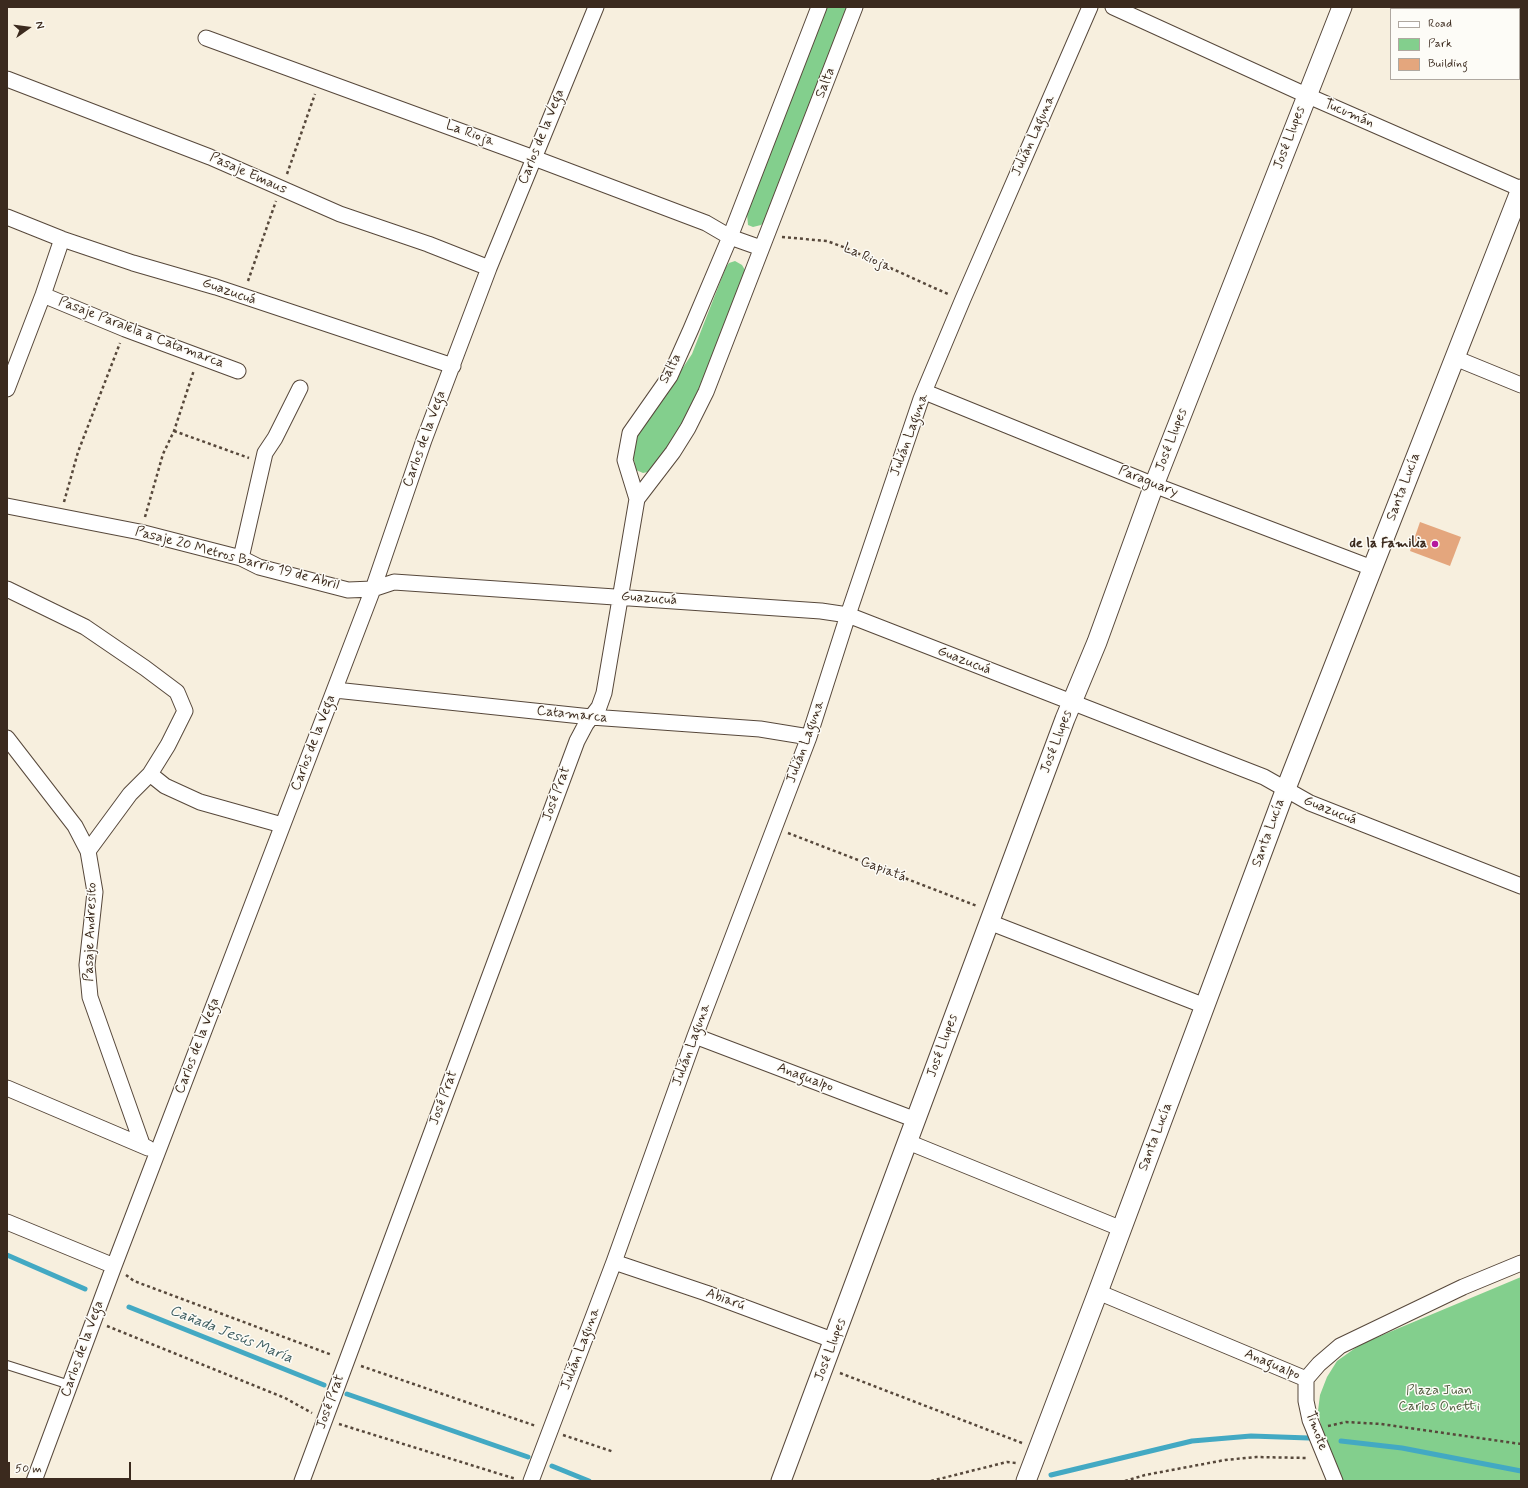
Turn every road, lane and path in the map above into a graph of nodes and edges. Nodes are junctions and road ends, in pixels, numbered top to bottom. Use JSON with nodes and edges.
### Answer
{"nodes":[{"id":1,"x":596,"y":7,"type":"edge"},
{"id":2,"x":819,"y":7,"type":"edge"},
{"id":3,"x":855,"y":7,"type":"edge"},
{"id":4,"x":1090,"y":7,"type":"edge"},
{"id":5,"x":1114,"y":7,"type":"edge"},
{"id":6,"x":1342,"y":7,"type":"edge"},
{"id":7,"x":206,"y":38,"type":"dead end"},
{"id":8,"x":7,"y":79,"type":"edge"},
{"id":9,"x":1306,"y":96,"type":"junction"},
{"id":10,"x":534,"y":158,"type":"junction"},
{"id":11,"x":1521,"y":189,"type":"edge"},
{"id":12,"x":7,"y":217,"type":"edge"},
{"id":13,"x":730,"y":236,"type":"junction"},
{"id":14,"x":62,"y":239,"type":"junction"},
{"id":15,"x":763,"y":243,"type":"junction"},
{"id":16,"x":489,"y":268,"type":"junction"},
{"id":17,"x":43,"y":295,"type":"junction"},
{"id":18,"x":963,"y":299,"type":"junction"},
{"id":19,"x":125,"y":329,"type":"junction"},
{"id":20,"x":199,"y":357,"type":"junction"},
{"id":21,"x":1455,"y":358,"type":"junction"},
{"id":22,"x":453,"y":366,"type":"junction"},
{"id":23,"x":238,"y":371,"type":"dead end"},
{"id":24,"x":1521,"y":385,"type":"edge"},
{"id":25,"x":300,"y":388,"type":"dead end"},
{"id":26,"x":7,"y":389,"type":"edge"},
{"id":27,"x":925,"y":392,"type":"junction"},
{"id":28,"x":174,"y":431,"type":"junction"},
{"id":29,"x":262,"y":462,"type":"junction"},
{"id":30,"x":1154,"y":485,"type":"junction"},
{"id":31,"x":637,"y":499,"type":"junction"},
{"id":32,"x":7,"y":506,"type":"edge"},
{"id":33,"x":60,"y":517,"type":"junction"},
{"id":34,"x":140,"y":532,"type":"junction"},
{"id":35,"x":241,"y":558,"type":"junction"},
{"id":36,"x":1372,"y":568,"type":"junction"},
{"id":37,"x":7,"y":589,"type":"edge"},
{"id":38,"x":373,"y":589,"type":"junction"},
{"id":39,"x":620,"y":597,"type":"junction"},
{"id":40,"x":848,"y":615,"type":"junction"},
{"id":41,"x":335,"y":690,"type":"junction"},
{"id":42,"x":1072,"y":703,"type":"junction"},
{"id":43,"x":591,"y":717,"type":"junction"},
{"id":44,"x":809,"y":737,"type":"junction"},
{"id":45,"x":7,"y":738,"type":"edge"},
{"id":46,"x":150,"y":774,"type":"junction"},
{"id":47,"x":1285,"y":791,"type":"junction"},
{"id":48,"x":282,"y":825,"type":"junction"},
{"id":49,"x":773,"y":828,"type":"junction"},
{"id":50,"x":88,"y":851,"type":"junction"},
{"id":51,"x":1521,"y":886,"type":"edge"},
{"id":52,"x":991,"y":917,"type":"junction"},
{"id":53,"x":1205,"y":1006,"type":"junction"},
{"id":54,"x":695,"y":1036,"type":"junction"},
{"id":55,"x":7,"y":1088,"type":"edge"},
{"id":56,"x":916,"y":1120,"type":"junction"},
{"id":57,"x":908,"y":1142,"type":"junction"},
{"id":58,"x":142,"y":1144,"type":"junction"},
{"id":59,"x":157,"y":1153,"type":"junction"},
{"id":60,"x":7,"y":1222,"type":"edge"},
{"id":61,"x":1122,"y":1229,"type":"junction"},
{"id":62,"x":614,"y":1262,"type":"junction"},
{"id":63,"x":1521,"y":1263,"type":"edge"},
{"id":64,"x":114,"y":1266,"type":"junction"},
{"id":65,"x":1098,"y":1292,"type":"junction"},
{"id":66,"x":94,"y":1319,"type":"junction"},
{"id":67,"x":834,"y":1341,"type":"junction"},
{"id":68,"x":7,"y":1365,"type":"edge"},
{"id":69,"x":825,"y":1367,"type":"junction"},
{"id":70,"x":1306,"y":1379,"type":"junction"},
{"id":71,"x":70,"y":1385,"type":"junction"},
{"id":72,"x":324,"y":1419,"type":"junction"},
{"id":73,"x":1314,"y":1430,"type":"junction"},
{"id":74,"x":1521,"y":1444,"type":"edge"},
{"id":75,"x":1326,"y":1458,"type":"junction"},
{"id":76,"x":1032,"y":1464,"type":"edge"},
{"id":77,"x":34,"y":1481,"type":"edge"},
{"id":78,"x":302,"y":1481,"type":"edge"},
{"id":79,"x":521,"y":1481,"type":"edge"},
{"id":80,"x":531,"y":1481,"type":"edge"},
{"id":81,"x":781,"y":1481,"type":"edge"},
{"id":82,"x":931,"y":1481,"type":"edge"},
{"id":83,"x":1126,"y":1481,"type":"edge"},
{"id":84,"x":1335,"y":1481,"type":"edge"}],
"edges":[{"from":1,"to":10,"type":"street","name":"Carlos de la Vega"},
{"from":2,"to":13,"type":"street","name":"Salta"},
{"from":3,"to":15,"type":"street","name":"Salta"},
{"from":4,"to":18,"type":"street","name":"Julián Laguna"},
{"from":5,"to":9,"type":"street","name":"Tucumán"},
{"from":6,"to":9,"type":"street","name":"José Llupes"},
{"from":7,"to":10,"type":"street","name":"La Rioja"},
{"from":8,"to":16,"type":"street","name":"Pasaje Emaus"},
{"from":9,"to":11,"type":"street","name":"Tucumán"},
{"from":9,"to":30,"type":"street","name":"José Llupes"},
{"from":10,"to":13,"type":"street","name":"La Rioja"},
{"from":10,"to":16,"type":"street","name":"Carlos de la Vega"},
{"from":11,"to":21,"type":"street","name":"Santa Lucía"},
{"from":12,"to":14,"type":"street","name":"Guazucuá"},
{"from":13,"to":15,"type":"street"},
{"from":13,"to":31,"type":"street","name":"Salta"},
{"from":14,"to":17,"type":"street"},
{"from":14,"to":22,"type":"street","name":"Guazucuá"},
{"from":15,"to":18,"type":"path","name":"La Rioja"},
{"from":15,"to":31,"type":"street","name":"Salta"},
{"from":16,"to":22,"type":"street","name":"Carlos de la Vega"},
{"from":17,"to":19,"type":"street","name":"Pasaje Paralela a Catamarca"},
{"from":17,"to":26,"type":"street"},
{"from":18,"to":27,"type":"street","name":"Julián Laguna"},
{"from":19,"to":20,"type":"street","name":"Pasaje Paralela a Catamarca"},
{"from":19,"to":33,"type":"path"},
{"from":20,"to":23,"type":"street","name":"Pasaje Paralela a Catamarca"},
{"from":20,"to":28,"type":"path"},
{"from":21,"to":24,"type":"street"},
{"from":21,"to":36,"type":"street","name":"Santa Lucía"},
{"from":22,"to":38,"type":"street","name":"Carlos de la Vega"},
{"from":25,"to":29,"type":"street"},
{"from":27,"to":30,"type":"street","name":"Paraguary"},
{"from":27,"to":40,"type":"street","name":"Julián Laguna"},
{"from":28,"to":29,"type":"path"},
{"from":28,"to":34,"type":"path"},
{"from":29,"to":35,"type":"street"},
{"from":30,"to":36,"type":"street","name":"Paraguary"},
{"from":30,"to":42,"type":"street","name":"José Llupes"},
{"from":31,"to":39,"type":"street","name":"Salta"},
{"from":32,"to":33,"type":"street","name":"Pasaje 20 Metros Barrio 19 de Abril"},
{"from":33,"to":34,"type":"street","name":"Pasaje 20 Metros Barrio 19 de Abril"},
{"from":34,"to":35,"type":"street","name":"Pasaje 20 Metros Barrio 19 de Abril"},
{"from":35,"to":38,"type":"street","name":"Pasaje 20 Metros Barrio 19 de Abril"},
{"from":36,"to":47,"type":"street","name":"Santa Lucía"},
{"from":37,"to":46,"type":"street"},
{"from":38,"to":39,"type":"street","name":"Guazucuá"},
{"from":38,"to":41,"type":"street","name":"Carlos de la Vega"},
{"from":39,"to":40,"type":"street","name":"Guazucuá"},
{"from":39,"to":43,"type":"street","name":"Salta"},
{"from":40,"to":42,"type":"street","name":"Guazucuá"},
{"from":40,"to":44,"type":"street","name":"Julián Laguna"},
{"from":41,"to":43,"type":"street","name":"Catamarca"},
{"from":41,"to":48,"type":"street","name":"Carlos de la Vega"},
{"from":42,"to":47,"type":"street","name":"Guazucuá"},
{"from":42,"to":52,"type":"street","name":"José Llupes"},
{"from":43,"to":44,"type":"street","name":"Catamarca"},
{"from":43,"to":72,"type":"street","name":"José Prat"},
{"from":44,"to":49,"type":"street","name":"Julián Laguna"},
{"from":45,"to":50,"type":"street","name":"Pasaje Andresito"},
{"from":46,"to":48,"type":"street"},
{"from":46,"to":50,"type":"street"},
{"from":47,"to":51,"type":"street","name":"Guazucuá"},
{"from":47,"to":53,"type":"street","name":"Santa Lucía"},
{"from":48,"to":59,"type":"street","name":"Carlos de la Vega"},
{"from":49,"to":52,"type":"path","name":"Capiatá"},
{"from":49,"to":54,"type":"street","name":"Julián Laguna"},
{"from":50,"to":58,"type":"street","name":"Pasaje Andresito"},
{"from":52,"to":53,"type":"street"},
{"from":52,"to":56,"type":"street","name":"José Llupes"},
{"from":53,"to":61,"type":"street","name":"Santa Lucía"},
{"from":54,"to":56,"type":"street","name":"Anagualpo"},
{"from":54,"to":62,"type":"street","name":"Julián Laguna"},
{"from":55,"to":58,"type":"street"},
{"from":56,"to":57,"type":"street","name":"José Llupes"},
{"from":57,"to":61,"type":"street"},
{"from":57,"to":67,"type":"street","name":"José Llupes"},
{"from":58,"to":59,"type":"street"},
{"from":59,"to":64,"type":"street","name":"Carlos de la Vega"},
{"from":60,"to":64,"type":"street"},
{"from":61,"to":65,"type":"street","name":"Santa Lucía"},
{"from":62,"to":67,"type":"street","name":"Abiarú"},
{"from":62,"to":80,"type":"street","name":"Julián Laguna"},
{"from":63,"to":70,"type":"street","name":"Anagualpo"},
{"from":64,"to":66,"type":"street","name":"Carlos de la Vega"},
{"from":65,"to":70,"type":"street","name":"Anagualpo"},
{"from":65,"to":76,"type":"street","name":"Santa Lucía"},
{"from":66,"to":71,"type":"street","name":"Carlos de la Vega"},
{"from":66,"to":72,"type":"path"},
{"from":67,"to":69,"type":"street","name":"José Llupes"},
{"from":68,"to":71,"type":"lane"},
{"from":69,"to":76,"type":"path"},
{"from":69,"to":81,"type":"street","name":"José Llupes"},
{"from":70,"to":73,"type":"street","name":"Timote"},
{"from":71,"to":77,"type":"street","name":"Carlos de la Vega"},
{"from":72,"to":78,"type":"street","name":"José Prat"},
{"from":72,"to":79,"type":"path"},
{"from":73,"to":74,"type":"path"},
{"from":73,"to":75,"type":"street","name":"Timote"},
{"from":75,"to":83,"type":"path"},
{"from":75,"to":84,"type":"street","name":"Timote"},
{"from":76,"to":82,"type":"path"}]}
